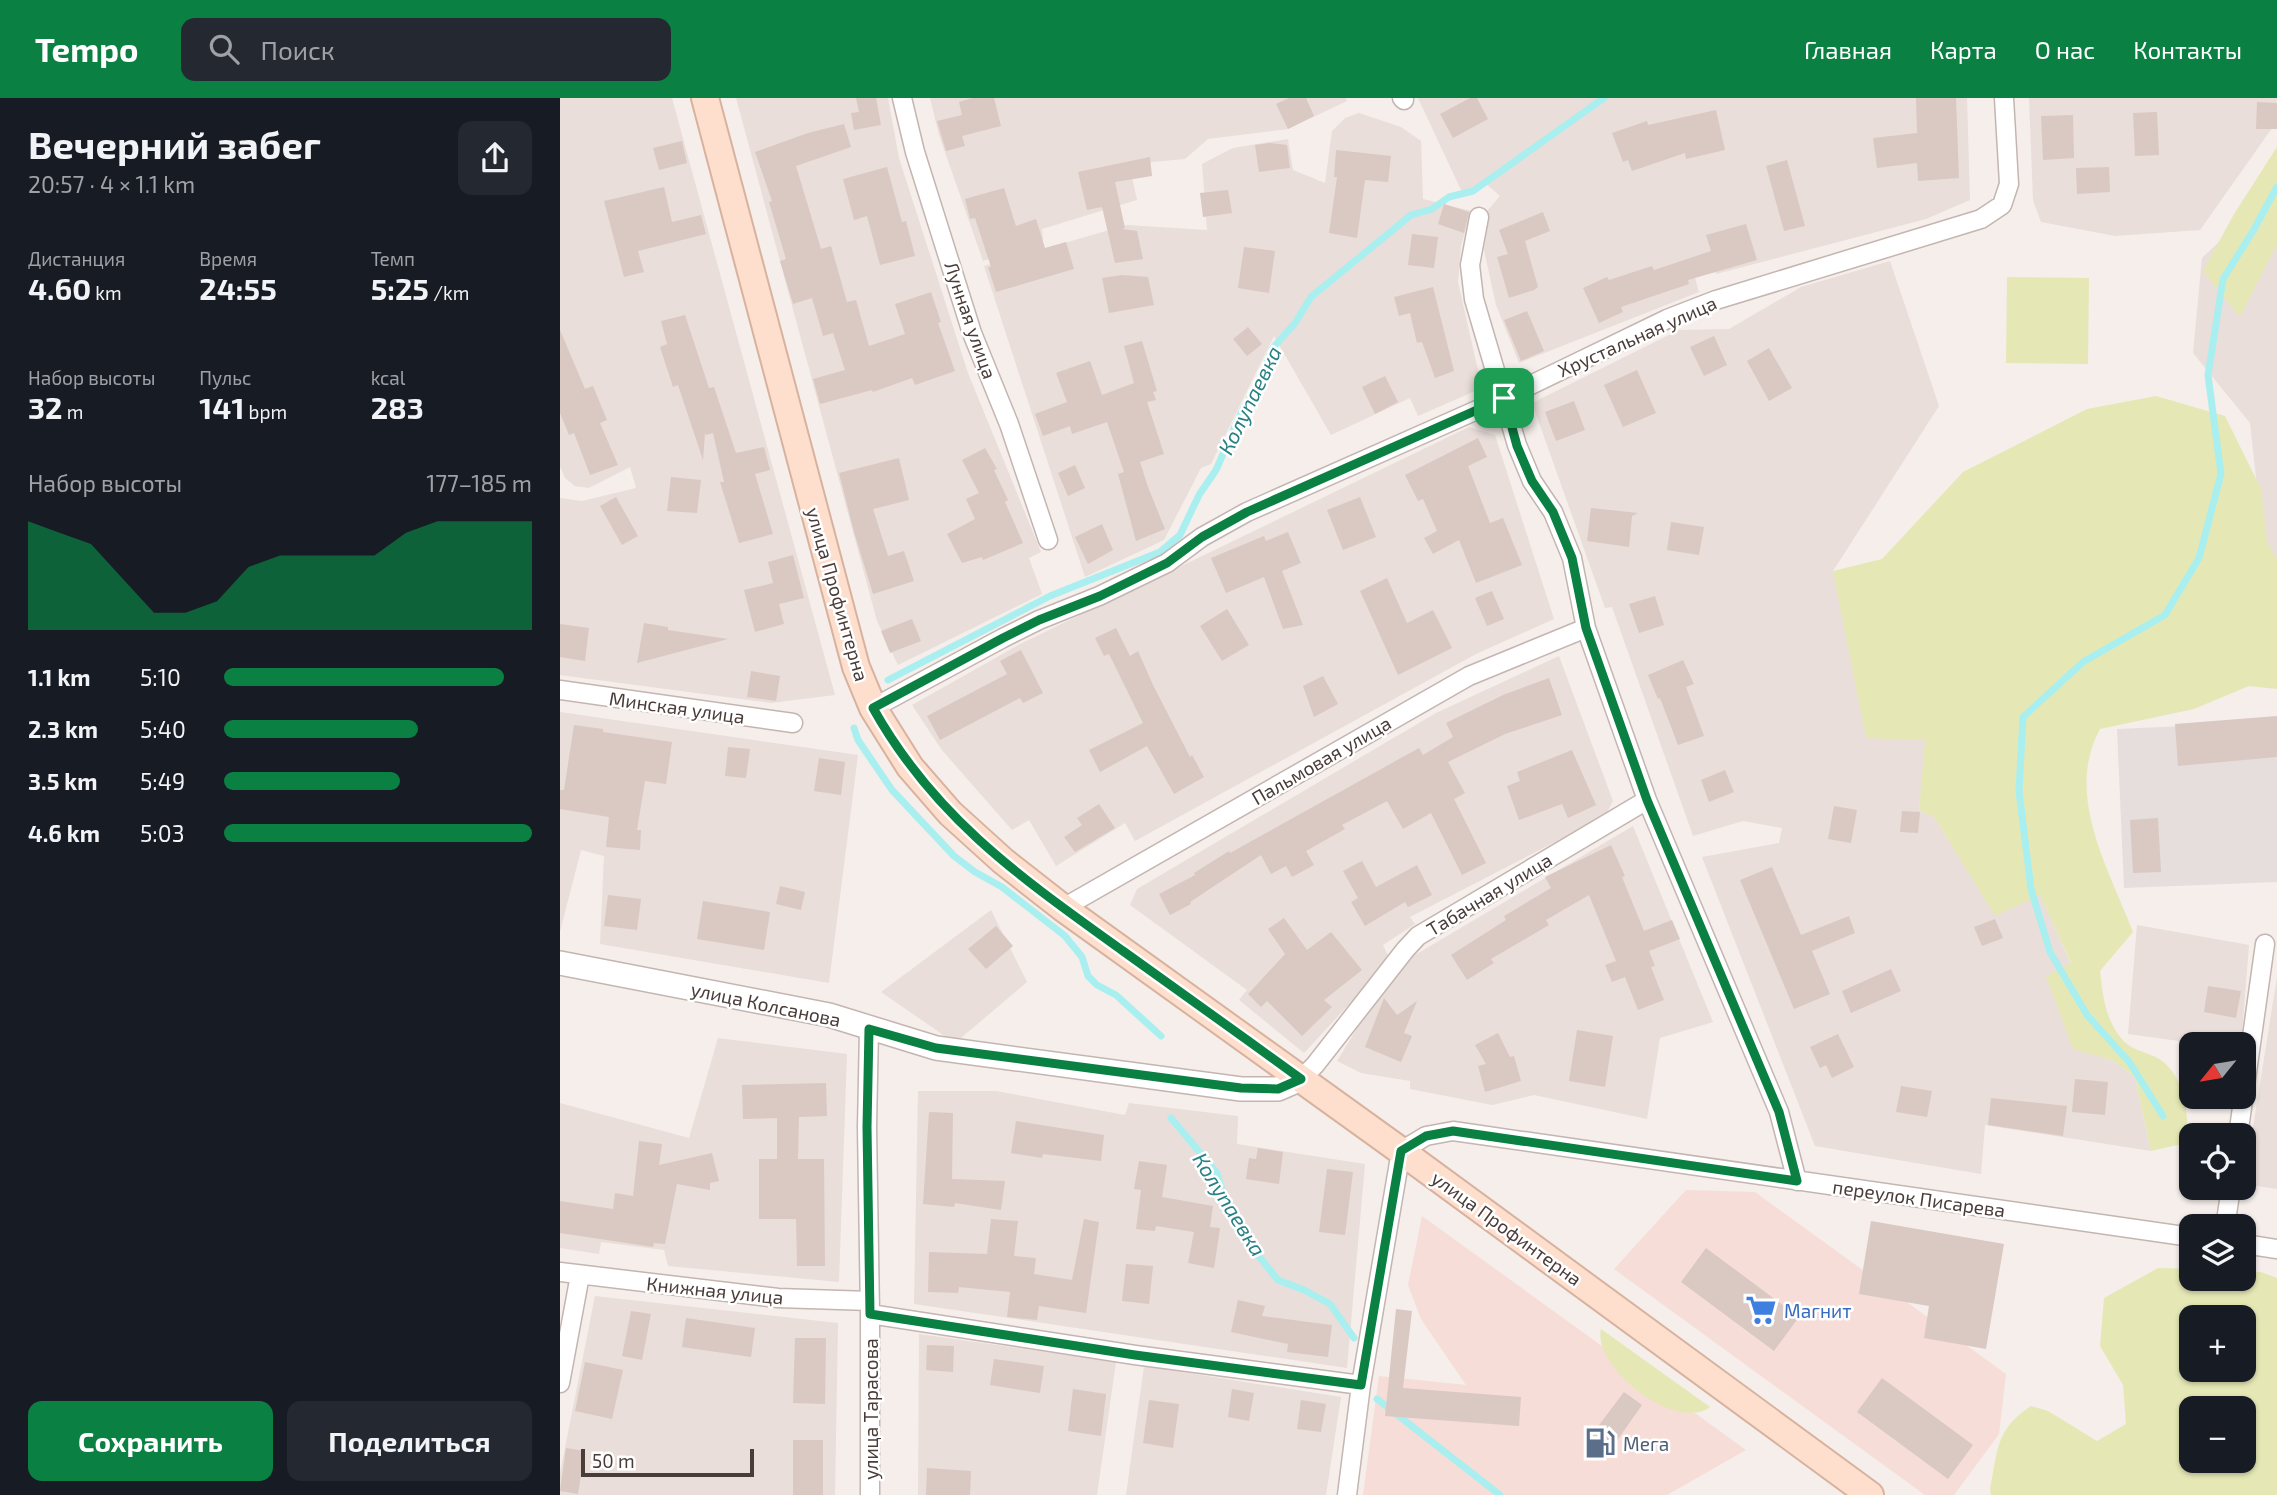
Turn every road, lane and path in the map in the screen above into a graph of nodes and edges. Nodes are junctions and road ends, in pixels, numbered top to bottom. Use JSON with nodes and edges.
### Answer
{"nodes":[{"id":1,"x":705,"y":98,"type":"edge"},
{"id":2,"x":902,"y":98,"type":"edge"},
{"id":3,"x":2004,"y":98,"type":"edge"},
{"id":4,"x":1479,"y":217,"type":"dead end"},
{"id":5,"x":1504,"y":398,"type":"junction"},
{"id":6,"x":1048,"y":540,"type":"dead end"},
{"id":7,"x":1586,"y":628,"type":"junction"},
{"id":8,"x":560,"y":690,"type":"edge"},
{"id":9,"x":873,"y":708,"type":"junction"},
{"id":10,"x":793,"y":723,"type":"dead end"},
{"id":11,"x":1647,"y":800,"type":"junction"},
{"id":12,"x":1063,"y":908,"type":"junction"},
{"id":13,"x":2265,"y":944,"type":"dead end"},
{"id":14,"x":560,"y":964,"type":"edge"},
{"id":15,"x":869,"y":1029,"type":"junction"},
{"id":16,"x":1301,"y":1079,"type":"junction"},
{"id":17,"x":2240,"y":1123,"type":"edge"},
{"id":18,"x":1401,"y":1151,"type":"junction"},
{"id":19,"x":1797,"y":1181,"type":"junction"},
{"id":20,"x":2179,"y":1235,"type":"edge"},
{"id":21,"x":2256,"y":1246,"type":"edge"},
{"id":22,"x":2277,"y":1249,"type":"edge"},
{"id":23,"x":560,"y":1272,"type":"edge"},
{"id":24,"x":580,"y":1275,"type":"junction"},
{"id":25,"x":870,"y":1307,"type":"junction"},
{"id":26,"x":560,"y":1382,"type":"edge"},
{"id":27,"x":1361,"y":1385,"type":"junction"},
{"id":28,"x":870,"y":1495,"type":"edge"},
{"id":29,"x":1347,"y":1495,"type":"edge"},
{"id":30,"x":1870,"y":1495,"type":"edge"}],
"edges":[{"from":1,"to":9,"type":"main road","name":"улица Профинтерна"},
{"from":2,"to":6,"type":"street","name":"Лунная улица"},
{"from":3,"to":5,"type":"street","name":"Хрустальная улица"},
{"from":4,"to":5,"type":"street"},
{"from":5,"to":7,"type":"street"},
{"from":5,"to":9,"type":"street","name":"Хрустальная улица"},
{"from":7,"to":11,"type":"street"},
{"from":7,"to":12,"type":"street","name":"Пальмовая улица"},
{"from":8,"to":10,"type":"street","name":"Минская улица"},
{"from":9,"to":12,"type":"main road","name":"улица Профинтерна"},
{"from":11,"to":16,"type":"street","name":"Табачная улица"},
{"from":11,"to":19,"type":"street"},
{"from":12,"to":16,"type":"main road","name":"улица Профинтерна"},
{"from":13,"to":17,"type":"street"},
{"from":14,"to":15,"type":"street","name":"улица Колсанова"},
{"from":15,"to":16,"type":"street","name":"улица Колсанова"},
{"from":15,"to":25,"type":"street","name":"улица Тарасова"},
{"from":16,"to":18,"type":"main road","name":"улица Профинтерна"},
{"from":18,"to":19,"type":"street","name":"переулок Писарева"},
{"from":18,"to":27,"type":"street"},
{"from":18,"to":30,"type":"main road","name":"улица Профинтерна"},
{"from":19,"to":20,"type":"street","name":"переулок Писарева"},
{"from":21,"to":22,"type":"street"},
{"from":23,"to":24,"type":"street","name":"Книжная улица"},
{"from":24,"to":25,"type":"street","name":"Книжная улица"},
{"from":24,"to":26,"type":"street"},
{"from":25,"to":27,"type":"street","name":"Книжная улица"},
{"from":25,"to":28,"type":"street","name":"улица Тарасова"},
{"from":27,"to":29,"type":"street"}]}
